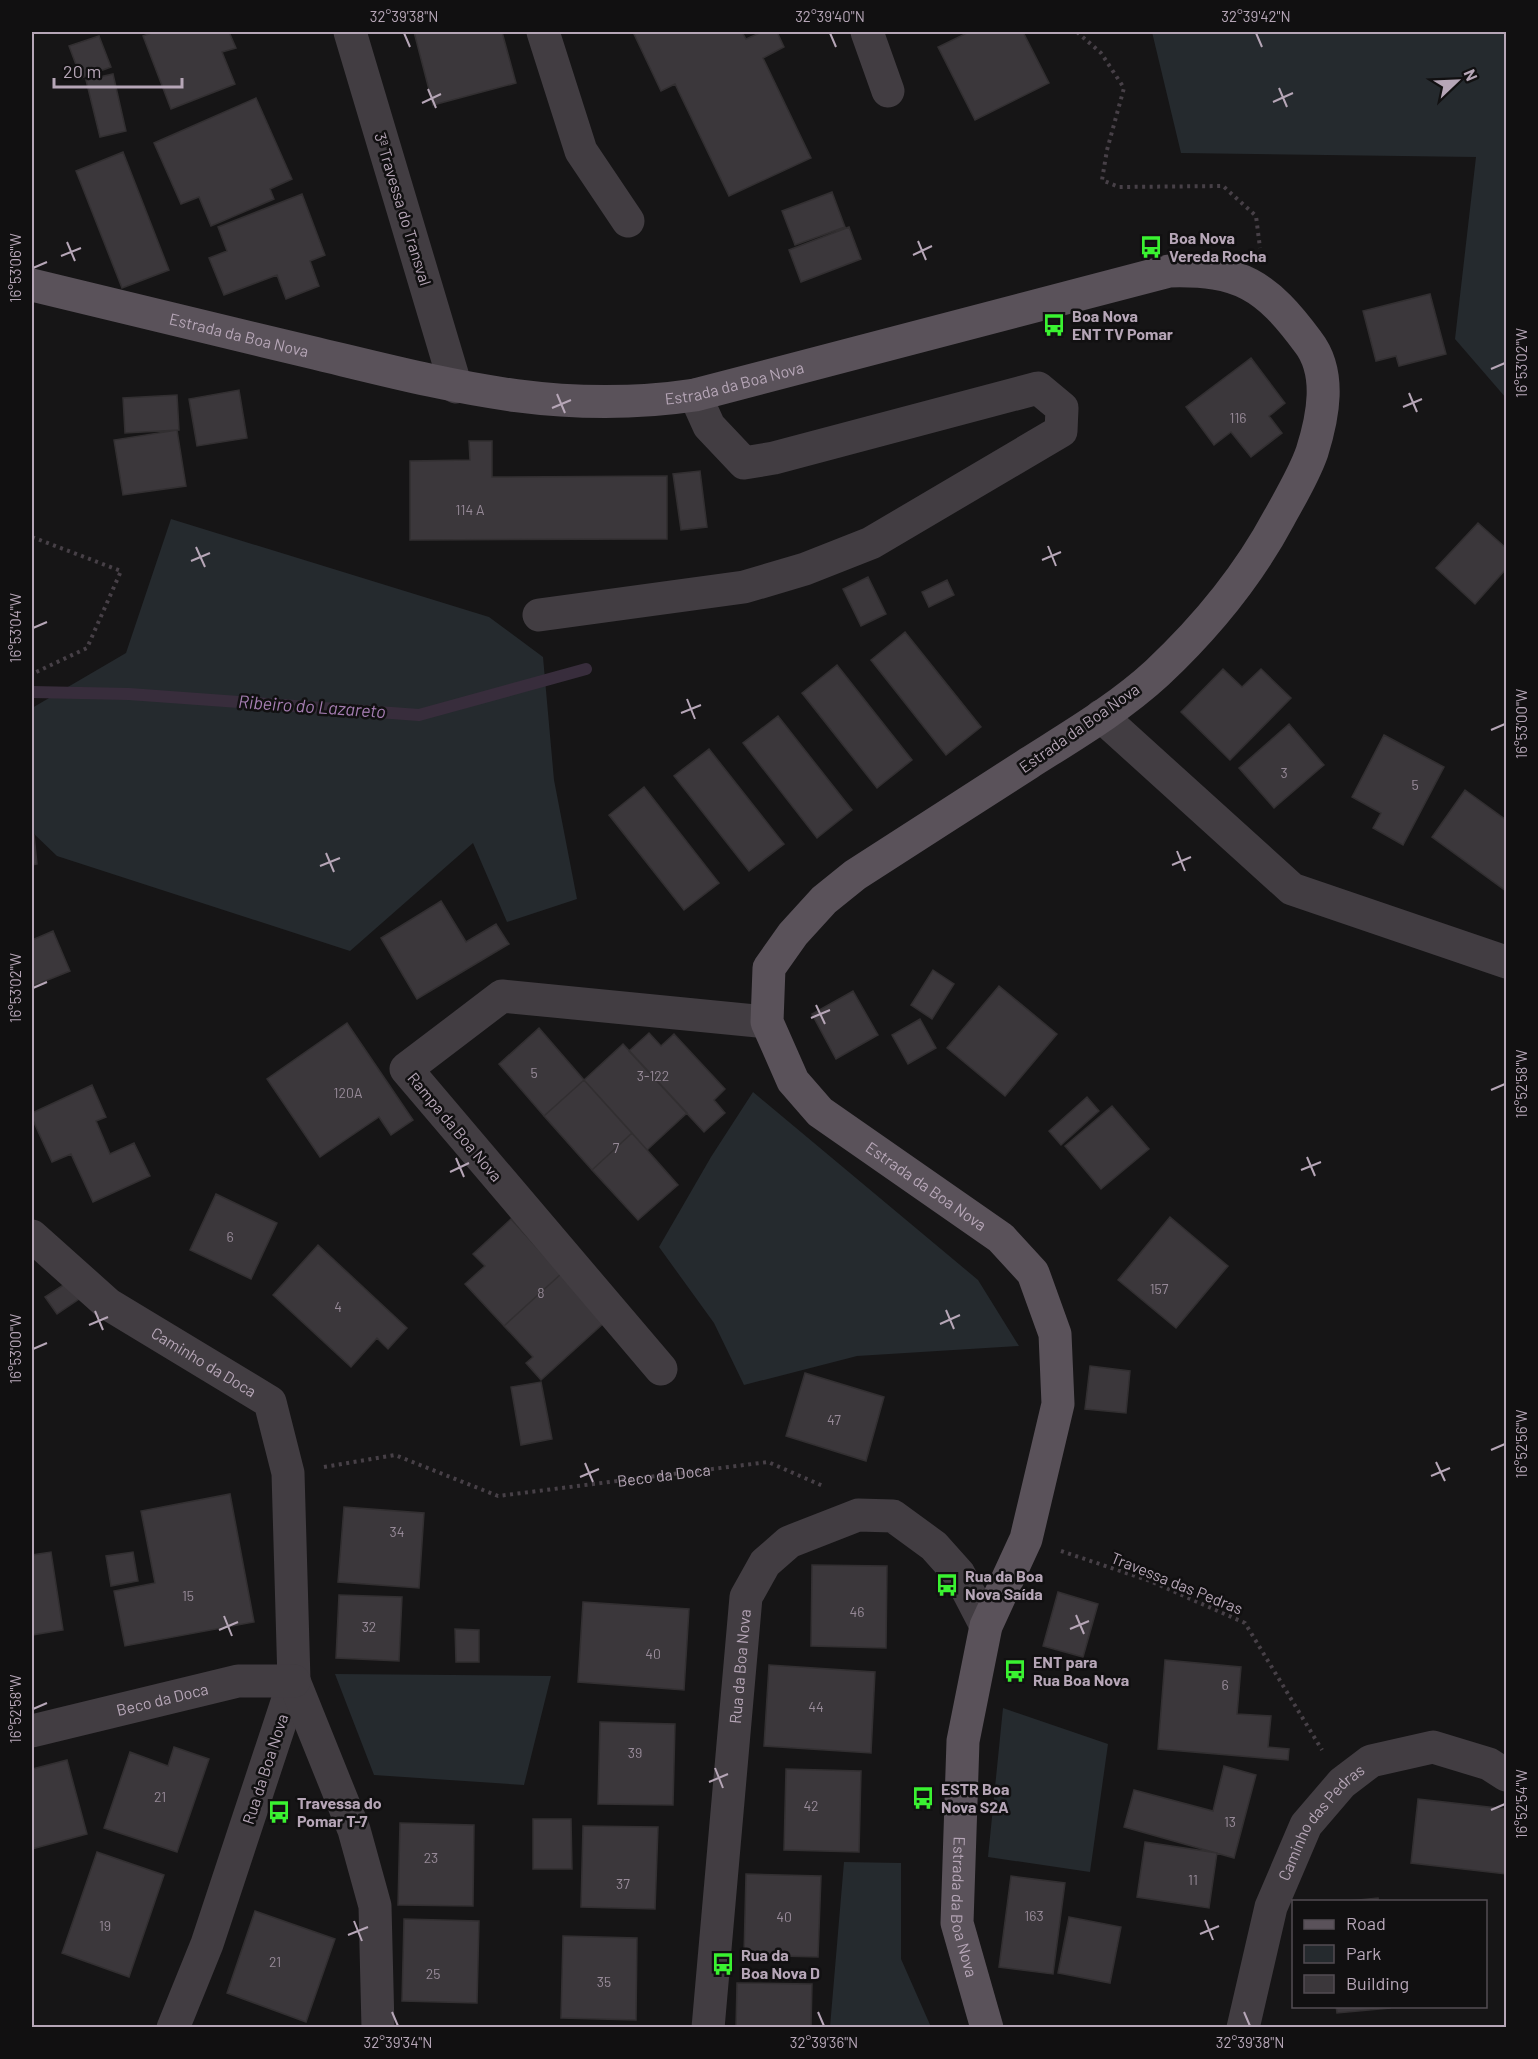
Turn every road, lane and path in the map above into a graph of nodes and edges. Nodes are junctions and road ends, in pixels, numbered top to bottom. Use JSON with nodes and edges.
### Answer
{"nodes":[{"id":1,"x":350,"y":32,"type":"edge"},
{"id":2,"x":543,"y":32,"type":"edge"},
{"id":3,"x":867,"y":32,"type":"edge"},
{"id":4,"x":1077,"y":32,"type":"edge"},
{"id":5,"x":888,"y":91,"type":"dead end"},
{"id":6,"x":628,"y":221,"type":"dead end"},
{"id":7,"x":32,"y":285,"type":"edge"},
{"id":8,"x":1265,"y":294,"type":"junction"},
{"id":9,"x":456,"y":387,"type":"junction"},
{"id":10,"x":695,"y":395,"type":"junction"},
{"id":11,"x":32,"y":537,"type":"edge"},
{"id":12,"x":539,"y":615,"type":"dead end"},
{"id":13,"x":32,"y":674,"type":"edge"},
{"id":14,"x":1101,"y":716,"type":"junction"},
{"id":15,"x":1506,"y":962,"type":"edge"},
{"id":16,"x":767,"y":1022,"type":"junction"},
{"id":17,"x":32,"y":1236,"type":"edge"},
{"id":18,"x":661,"y":1369,"type":"dead end"},
{"id":19,"x":288,"y":1473,"type":"junction"},
{"id":20,"x":830,"y":1489,"type":"dead end"},
{"id":21,"x":1026,"y":1539,"type":"junction"},
{"id":22,"x":986,"y":1626,"type":"junction"},
{"id":23,"x":294,"y":1681,"type":"junction"},
{"id":24,"x":32,"y":1731,"type":"edge"},
{"id":25,"x":1506,"y":1775,"type":"edge"},
{"id":26,"x":1342,"y":1783,"type":"junction"},
{"id":27,"x":173,"y":2028,"type":"edge"},
{"id":28,"x":378,"y":2028,"type":"edge"},
{"id":29,"x":708,"y":2028,"type":"edge"},
{"id":30,"x":987,"y":2028,"type":"edge"},
{"id":31,"x":1243,"y":2028,"type":"edge"}],
"edges":[{"from":1,"to":9,"type":"street","name":"3ª Travessa do Transval"},
{"from":2,"to":6,"type":"street"},
{"from":3,"to":5,"type":"street"},
{"from":4,"to":8,"type":"path"},
{"from":7,"to":9,"type":"main road","name":"Estrada da Boa Nova"},
{"from":8,"to":10,"type":"main road","name":"Estrada da Boa Nova"},
{"from":8,"to":14,"type":"main road","name":"Estrada da Boa Nova"},
{"from":9,"to":10,"type":"main road","name":"Estrada da Boa Nova"},
{"from":10,"to":12,"type":"street"},
{"from":11,"to":13,"type":"path"},
{"from":14,"to":15,"type":"street"},
{"from":14,"to":16,"type":"main road","name":"Estrada da Boa Nova"},
{"from":16,"to":18,"type":"street","name":"Rampa da Boa Nova"},
{"from":16,"to":21,"type":"main road","name":"Estrada da Boa Nova"},
{"from":17,"to":19,"type":"street","name":"Caminho da Doca"},
{"from":19,"to":20,"type":"path","name":"Beco da Doca"},
{"from":19,"to":23,"type":"street","name":"Caminho da Doca"},
{"from":21,"to":22,"type":"main road","name":"Estrada da Boa Nova"},
{"from":21,"to":26,"type":"path","name":"Travessa das Pedras"},
{"from":22,"to":29,"type":"street","name":"Rua da Boa Nova"},
{"from":22,"to":30,"type":"main road","name":"Estrada da Boa Nova"},
{"from":23,"to":24,"type":"street","name":"Beco da Doca"},
{"from":23,"to":27,"type":"street","name":"Rua da Boa Nova"},
{"from":23,"to":28,"type":"street","name":"Rua da Boa Nova"},
{"from":25,"to":26,"type":"street","name":"Caminho das Pedras"},
{"from":26,"to":31,"type":"street","name":"Caminho das Pedras"}]}
